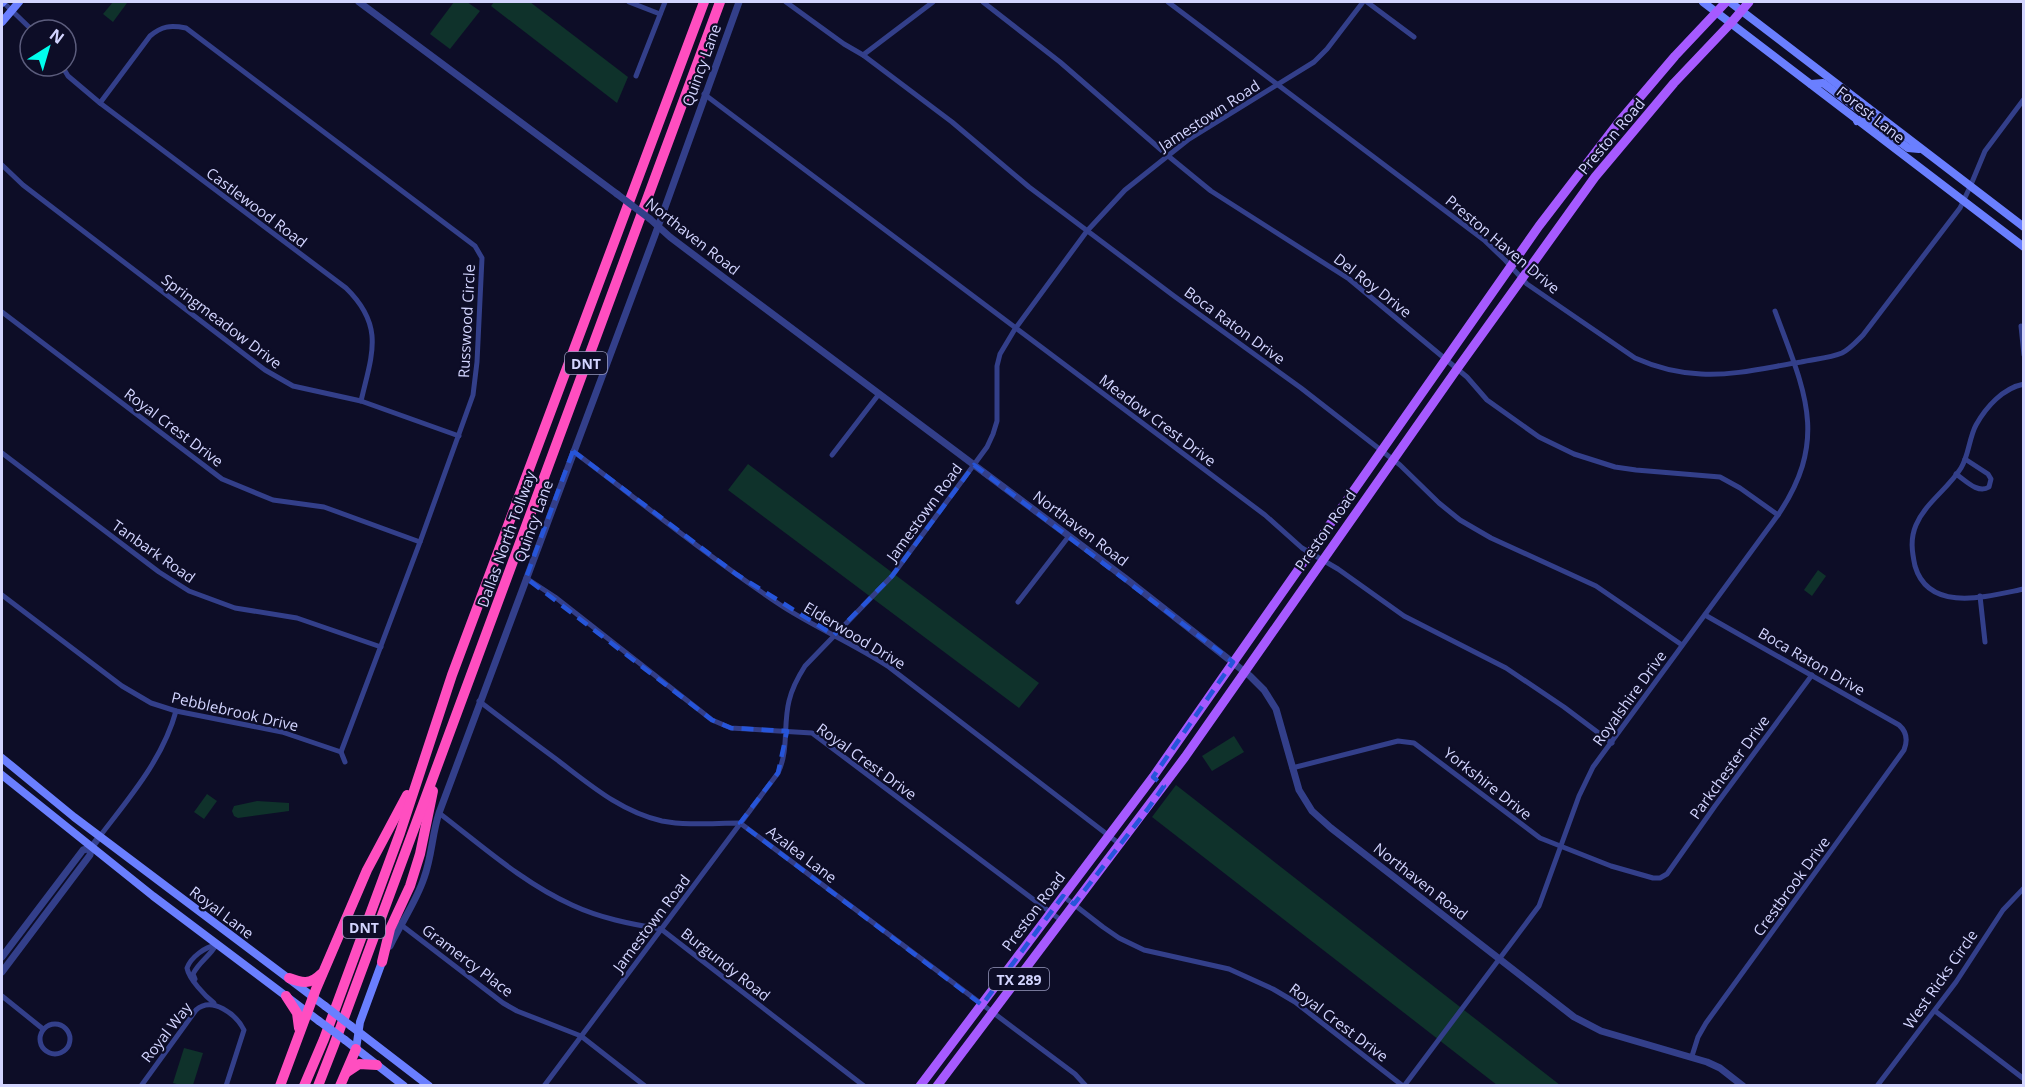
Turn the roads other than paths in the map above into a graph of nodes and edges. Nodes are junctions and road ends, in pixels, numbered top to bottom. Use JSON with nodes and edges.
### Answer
{"nodes":[{"id":1,"x":2,"y":2,"type":"edge"},
{"id":2,"x":19,"y":2,"type":"edge"},
{"id":3,"x":359,"y":2,"type":"edge"},
{"id":4,"x":629,"y":2,"type":"edge"},
{"id":5,"x":665,"y":2,"type":"edge"},
{"id":6,"x":704,"y":2,"type":"edge"},
{"id":7,"x":720,"y":2,"type":"edge"},
{"id":8,"x":739,"y":2,"type":"edge"},
{"id":9,"x":786,"y":2,"type":"edge"},
{"id":10,"x":933,"y":2,"type":"edge"},
{"id":11,"x":983,"y":2,"type":"edge"},
{"id":12,"x":1168,"y":2,"type":"edge"},
{"id":13,"x":1365,"y":2,"type":"edge"},
{"id":14,"x":1703,"y":2,"type":"edge"},
{"id":15,"x":1728,"y":2,"type":"edge"},
{"id":16,"x":1749,"y":2,"type":"edge"},
{"id":17,"x":12,"y":10,"type":"junction"},
{"id":18,"x":1741,"y":11,"type":"junction"},
{"id":19,"x":1717,"y":12,"type":"junction"},
{"id":20,"x":660,"y":14,"type":"junction"},
{"id":21,"x":20,"y":18,"type":"edge"},
{"id":22,"x":2,"y":22,"type":"edge"},
{"id":23,"x":1731,"y":23,"type":"junction"},
{"id":24,"x":1414,"y":37,"type":"dead end"},
{"id":25,"x":863,"y":55,"type":"junction"},
{"id":26,"x":636,"y":76,"type":"dead end"},
{"id":27,"x":70,"y":78,"type":"edge"},
{"id":28,"x":1278,"y":84,"type":"junction"},
{"id":29,"x":1810,"y":84,"type":"junction"},
{"id":30,"x":704,"y":94,"type":"junction"},
{"id":31,"x":1641,"y":97,"type":"junction"},
{"id":32,"x":2024,"y":99,"type":"edge"},
{"id":33,"x":100,"y":103,"type":"junction"},
{"id":34,"x":1653,"y":108,"type":"junction"},
{"id":35,"x":1868,"y":108,"type":"junction"},
{"id":36,"x":1857,"y":121,"type":"junction"},
{"id":37,"x":1920,"y":149,"type":"junction"},
{"id":38,"x":1167,"y":155,"type":"junction"},
{"id":39,"x":1586,"y":164,"type":"junction"},
{"id":40,"x":2,"y":165,"type":"edge"},
{"id":41,"x":1599,"y":172,"type":"junction"},
{"id":42,"x":1970,"y":187,"type":"junction"},
{"id":43,"x":1963,"y":201,"type":"junction"},
{"id":44,"x":1544,"y":220,"type":"junction"},
{"id":45,"x":658,"y":225,"type":"junction"},
{"id":46,"x":2024,"y":227,"type":"edge"},
{"id":47,"x":1557,"y":229,"type":"junction"},
{"id":48,"x":1087,"y":231,"type":"junction"},
{"id":49,"x":2024,"y":247,"type":"edge"},
{"id":50,"x":1511,"y":266,"type":"junction"},
{"id":51,"x":1521,"y":278,"type":"junction"},
{"id":52,"x":1775,"y":311,"type":"dead end"},
{"id":53,"x":2,"y":312,"type":"edge"},
{"id":54,"x":2021,"y":326,"type":"dead end"},
{"id":55,"x":1015,"y":328,"type":"junction"},
{"id":56,"x":2024,"y":355,"type":"edge"},
{"id":57,"x":1445,"y":359,"type":"junction"},
{"id":58,"x":1794,"y":363,"type":"junction"},
{"id":59,"x":1457,"y":369,"type":"junction"},
{"id":60,"x":2024,"y":384,"type":"edge"},
{"id":61,"x":879,"y":394,"type":"junction"},
{"id":62,"x":361,"y":401,"type":"junction"},
{"id":63,"x":459,"y":436,"type":"junction"},
{"id":64,"x":573,"y":451,"type":"junction"},
{"id":65,"x":1381,"y":452,"type":"junction"},
{"id":66,"x":2,"y":453,"type":"edge"},
{"id":67,"x":832,"y":455,"type":"dead end"},
{"id":68,"x":1965,"y":459,"type":"junction"},
{"id":69,"x":1393,"y":460,"type":"junction"},
{"id":70,"x":974,"y":465,"type":"junction"},
{"id":71,"x":1956,"y":474,"type":"junction"},
{"id":72,"x":1778,"y":515,"type":"junction"},
{"id":73,"x":1069,"y":536,"type":"junction"},
{"id":74,"x":420,"y":542,"type":"junction"},
{"id":75,"x":1310,"y":552,"type":"junction"},
{"id":76,"x":1323,"y":560,"type":"junction"},
{"id":77,"x":526,"y":578,"type":"junction"},
{"id":78,"x":2024,"y":589,"type":"edge"},
{"id":79,"x":2,"y":595,"type":"edge"},
{"id":80,"x":1980,"y":596,"type":"junction"},
{"id":81,"x":1018,"y":602,"type":"dead end"},
{"id":82,"x":1705,"y":615,"type":"junction"},
{"id":83,"x":834,"y":635,"type":"junction"},
{"id":84,"x":1984,"y":642,"type":"dead end"},
{"id":85,"x":1683,"y":645,"type":"junction"},
{"id":86,"x":381,"y":647,"type":"junction"},
{"id":87,"x":1233,"y":662,"type":"junction"},
{"id":88,"x":1245,"y":672,"type":"junction"},
{"id":89,"x":1812,"y":675,"type":"junction"},
{"id":90,"x":479,"y":701,"type":"junction"},
{"id":91,"x":176,"y":711,"type":"junction"},
{"id":92,"x":787,"y":731,"type":"junction"},
{"id":93,"x":1904,"y":731,"type":"joint"},
{"id":94,"x":1612,"y":742,"type":"junction"},
{"id":95,"x":341,"y":752,"type":"junction"},
{"id":96,"x":2,"y":758,"type":"edge"},
{"id":97,"x":345,"y":762,"type":"dead end"},
{"id":98,"x":421,"y":767,"type":"junction"},
{"id":99,"x":1292,"y":768,"type":"junction"},
{"id":100,"x":435,"y":773,"type":"junction"},
{"id":101,"x":2,"y":775,"type":"edge"},
{"id":102,"x":1153,"y":777,"type":"junction"},
{"id":103,"x":1164,"y":786,"type":"junction"},
{"id":104,"x":439,"y":813,"type":"junction"},
{"id":105,"x":740,"y":823,"type":"junction"},
{"id":106,"x":1109,"y":835,"type":"junction"},
{"id":107,"x":100,"y":836,"type":"junction"},
{"id":108,"x":1121,"y":845,"type":"junction"},
{"id":109,"x":1562,"y":847,"type":"junction"},
{"id":110,"x":91,"y":848,"type":"junction"},
{"id":111,"x":1667,"y":874,"type":"joint"},
{"id":112,"x":163,"y":885,"type":"junction"},
{"id":113,"x":2024,"y":888,"type":"edge"},
{"id":114,"x":153,"y":896,"type":"junction"},
{"id":115,"x":1063,"y":896,"type":"junction"},
{"id":116,"x":1074,"y":904,"type":"junction"},
{"id":117,"x":1050,"y":912,"type":"junction"},
{"id":118,"x":1062,"y":921,"type":"junction"},
{"id":119,"x":400,"y":924,"type":"junction"},
{"id":120,"x":661,"y":929,"type":"junction"},
{"id":121,"x":226,"y":933,"type":"junction"},
{"id":122,"x":11,"y":945,"type":"junction"},
{"id":123,"x":216,"y":945,"type":"junction"},
{"id":124,"x":18,"y":950,"type":"junction"},
{"id":125,"x":2,"y":957,"type":"edge"},
{"id":126,"x":1500,"y":959,"type":"junction"},
{"id":127,"x":382,"y":962,"type":"junction"},
{"id":128,"x":323,"y":971,"type":"junction"},
{"id":129,"x":2,"y":972,"type":"edge"},
{"id":130,"x":289,"y":978,"type":"junction"},
{"id":131,"x":2,"y":996,"type":"edge"},
{"id":132,"x":286,"y":996,"type":"junction"},
{"id":133,"x":313,"y":996,"type":"junction"},
{"id":134,"x":217,"y":1005,"type":"junction"},
{"id":135,"x":982,"y":1005,"type":"junction"},
{"id":136,"x":1935,"y":1011,"type":"junction"},
{"id":137,"x":307,"y":1012,"type":"junction"},
{"id":138,"x":993,"y":1013,"type":"junction"},
{"id":139,"x":43,"y":1029,"type":"junction"},
{"id":140,"x":358,"y":1032,"type":"junction"},
{"id":141,"x":299,"y":1034,"type":"junction"},
{"id":142,"x":580,"y":1036,"type":"junction"},
{"id":143,"x":356,"y":1049,"type":"junction"},
{"id":144,"x":1692,"y":1056,"type":"junction"},
{"id":145,"x":377,"y":1065,"type":"junction"},
{"id":146,"x":347,"y":1072,"type":"junction"},
{"id":147,"x":2024,"y":1079,"type":"edge"},
{"id":148,"x":141,"y":1086,"type":"edge"},
{"id":149,"x":226,"y":1086,"type":"edge"},
{"id":150,"x":280,"y":1086,"type":"edge"},
{"id":151,"x":304,"y":1086,"type":"edge"},
{"id":152,"x":318,"y":1086,"type":"edge"},
{"id":153,"x":340,"y":1086,"type":"edge"},
{"id":154,"x":404,"y":1086,"type":"edge"},
{"id":155,"x":429,"y":1086,"type":"edge"},
{"id":156,"x":544,"y":1086,"type":"edge"},
{"id":157,"x":645,"y":1086,"type":"edge"},
{"id":158,"x":864,"y":1086,"type":"edge"},
{"id":159,"x":920,"y":1086,"type":"edge"},
{"id":160,"x":937,"y":1086,"type":"edge"},
{"id":161,"x":1086,"y":1086,"type":"edge"},
{"id":162,"x":1404,"y":1086,"type":"edge"},
{"id":163,"x":1743,"y":1086,"type":"edge"},
{"id":164,"x":1877,"y":1086,"type":"edge"}],
"edges":[{"from":1,"to":17,"type":"street"},
{"from":2,"to":17,"type":"main road"},
{"from":3,"to":45,"type":"street","name":"Northaven Road","bridge":true},
{"from":4,"to":20,"type":"street"},
{"from":5,"to":20,"type":"street"},
{"from":6,"to":98,"type":"highway","name":"Dallas North Tollway","number":"DNT"},
{"from":7,"to":100,"type":"highway","name":"Dallas North Tollway","number":"DNT"},
{"from":8,"to":30,"type":"street","name":"Quincy Lane"},
{"from":9,"to":25,"type":"street","name":"Boca Raton Drive"},
{"from":10,"to":25,"type":"street"},
{"from":11,"to":38,"type":"street","name":"Del Roy Drive"},
{"from":12,"to":28,"type":"street","name":"Preston Haven Drive"},
{"from":13,"to":24,"type":"street"},
{"from":13,"to":28,"type":"street","name":"Jamestown Road"},
{"from":14,"to":19,"type":"main road","name":"Forest Lane"},
{"from":15,"to":18,"type":"main road","name":"Forest Lane"},
{"from":15,"to":19,"type":"main road","name":"Preston Road","number":"TX 289"},
{"from":16,"to":18,"type":"main road","name":"Preston Road","number":"TX 289"},
{"from":17,"to":21,"type":"street"},
{"from":17,"to":22,"type":"main road"},
{"from":18,"to":23,"type":"main road","name":"Preston Road","number":"TX 289"},
{"from":18,"to":35,"type":"main road","name":"Forest Lane"},
{"from":19,"to":23,"type":"main road","name":"Forest Lane"},
{"from":19,"to":31,"type":"main road","name":"Preston Road","number":"TX 289"},
{"from":20,"to":26,"type":"street"},
{"from":23,"to":29,"type":"main road","name":"Forest Lane"},
{"from":23,"to":34,"type":"main road","name":"Preston Road","number":"TX 289"},
{"from":25,"to":48,"type":"street","name":"Boca Raton Drive"},
{"from":27,"to":33,"type":"street","name":"Castlewood Road"},
{"from":28,"to":38,"type":"street","name":"Jamestown Road"},
{"from":28,"to":50,"type":"street","name":"Preston Haven Drive"},
{"from":29,"to":35,"type":"main road"},
{"from":29,"to":36,"type":"main road","name":"Forest Lane"},
{"from":30,"to":45,"type":"street","name":"Quincy Lane"},
{"from":30,"to":55,"type":"street","name":"Meadow Crest Drive"},
{"from":31,"to":34,"type":"main road"},
{"from":31,"to":39,"type":"main road","name":"Preston Road","number":"TX 289"},
{"from":32,"to":42,"type":"street","name":"Preston Haven Drive"},
{"from":33,"to":62,"type":"street","name":"Castlewood Road"},
{"from":33,"to":63,"type":"street","name":"Russwood Circle"},
{"from":34,"to":41,"type":"main road","name":"Preston Road","number":"TX 289"},
{"from":35,"to":37,"type":"main road","name":"Forest Lane"},
{"from":36,"to":37,"type":"main road"},
{"from":36,"to":43,"type":"main road","name":"Forest Lane"},
{"from":37,"to":42,"type":"main road","name":"Forest Lane"},
{"from":38,"to":48,"type":"street","name":"Jamestown Road"},
{"from":38,"to":57,"type":"street","name":"Del Roy Drive"},
{"from":39,"to":41,"type":"main road"},
{"from":39,"to":44,"type":"main road","name":"Preston Road","number":"TX 289"},
{"from":40,"to":62,"type":"street","name":"Springmeadow Drive"},
{"from":41,"to":47,"type":"main road","name":"Preston Road","number":"TX 289"},
{"from":42,"to":43,"type":"street","name":"Preston Haven Drive"},
{"from":42,"to":46,"type":"main road","name":"Forest Lane"},
{"from":43,"to":49,"type":"main road","name":"Forest Lane"},
{"from":43,"to":58,"type":"street","name":"Preston Haven Drive"},
{"from":44,"to":47,"type":"main road"},
{"from":44,"to":50,"type":"main road","name":"Preston Road","number":"TX 289"},
{"from":45,"to":61,"type":"street","name":"Northaven Road"},
{"from":45,"to":64,"type":"street","name":"Quincy Lane"},
{"from":47,"to":51,"type":"main road","name":"Preston Road","number":"TX 289"},
{"from":48,"to":55,"type":"street","name":"Jamestown Road"},
{"from":48,"to":65,"type":"street","name":"Boca Raton Drive"},
{"from":50,"to":51,"type":"street","name":"Preston Haven Drive"},
{"from":50,"to":57,"type":"main road","name":"Preston Road","number":"TX 289"},
{"from":51,"to":58,"type":"street","name":"Preston Haven Drive"},
{"from":51,"to":59,"type":"main road","name":"Preston Road","number":"TX 289"},
{"from":52,"to":58,"type":"street","name":"Royalshire Drive"},
{"from":53,"to":74,"type":"street","name":"Royal Crest Drive"},
{"from":54,"to":56,"type":"street"},
{"from":55,"to":70,"type":"street","name":"Jamestown Road"},
{"from":55,"to":75,"type":"street","name":"Meadow Crest Drive"},
{"from":57,"to":59,"type":"street","name":"Del Roy Drive"},
{"from":57,"to":65,"type":"main road","name":"Preston Road","number":"TX 289"},
{"from":58,"to":72,"type":"street","name":"Royalshire Drive"},
{"from":59,"to":69,"type":"main road","name":"Preston Road","number":"TX 289"},
{"from":59,"to":72,"type":"street","name":"Del Roy Drive"},
{"from":60,"to":68,"type":"street"},
{"from":61,"to":67,"type":"street"},
{"from":61,"to":70,"type":"street","name":"Northaven Road"},
{"from":62,"to":63,"type":"street","name":"Springmeadow Drive"},
{"from":63,"to":74,"type":"street","name":"Russwood Circle"},
{"from":64,"to":77,"type":"street","name":"Quincy Lane"},
{"from":64,"to":83,"type":"street","name":"Elderwood Drive"},
{"from":65,"to":69,"type":"street","name":"Boca Raton Drive"},
{"from":65,"to":75,"type":"main road","name":"Preston Road","number":"TX 289"},
{"from":66,"to":86,"type":"street","name":"Tanbark Road"},
{"from":68,"to":71,"type":"street"},
{"from":68,"to":71,"type":"street"},
{"from":69,"to":76,"type":"main road","name":"Preston Road","number":"TX 289"},
{"from":69,"to":85,"type":"street","name":"Boca Raton Drive"},
{"from":70,"to":73,"type":"street","name":"Northaven Road"},
{"from":70,"to":83,"type":"street","name":"Jamestown Road"},
{"from":71,"to":80,"type":"street"},
{"from":72,"to":82,"type":"street","name":"Royalshire Drive"},
{"from":73,"to":81,"type":"street"},
{"from":73,"to":87,"type":"street","name":"Northaven Road"},
{"from":74,"to":86,"type":"street","name":"Russwood Circle"},
{"from":75,"to":76,"type":"street","name":"Meadow Crest Drive"},
{"from":75,"to":87,"type":"main road","name":"Preston Road","number":"TX 289"},
{"from":76,"to":88,"type":"main road","name":"Preston Road","number":"TX 289"},
{"from":76,"to":94,"type":"street","name":"Meadow Crest Drive"},
{"from":77,"to":90,"type":"street","name":"Quincy Lane"},
{"from":77,"to":92,"type":"street","name":"Royal Crest Drive"},
{"from":78,"to":80,"type":"street"},
{"from":79,"to":91,"type":"street","name":"Pebblebrook Drive"},
{"from":80,"to":84,"type":"street"},
{"from":82,"to":85,"type":"street","name":"Royalshire Drive"},
{"from":82,"to":89,"type":"street","name":"Boca Raton Drive"},
{"from":83,"to":92,"type":"street","name":"Jamestown Road"},
{"from":83,"to":106,"type":"street","name":"Elderwood Drive"},
{"from":85,"to":94,"type":"street","name":"Royalshire Drive"},
{"from":86,"to":95,"type":"street","name":"Russwood Circle"},
{"from":87,"to":88,"type":"street","name":"Northaven Road"},
{"from":87,"to":102,"type":"main road","name":"Preston Road","number":"TX 289"},
{"from":88,"to":99,"type":"street","name":"Northaven Road"},
{"from":88,"to":103,"type":"main road","name":"Preston Road","number":"TX 289"},
{"from":89,"to":93,"type":"street","name":"Boca Raton Drive"},
{"from":89,"to":111,"type":"street","name":"Parkchester Drive"},
{"from":90,"to":104,"type":"street","name":"Quincy Lane"},
{"from":90,"to":105,"type":"street"},
{"from":91,"to":95,"type":"street","name":"Pebblebrook Drive"},
{"from":91,"to":107,"type":"street"},
{"from":92,"to":105,"type":"street","name":"Jamestown Road"},
{"from":92,"to":117,"type":"street","name":"Royal Crest Drive"},
{"from":93,"to":144,"type":"street","name":"Crestbrook Drive"},
{"from":94,"to":109,"type":"street","name":"Royalshire Drive"},
{"from":95,"to":97,"type":"street"},
{"from":96,"to":107,"type":"main road","name":"Royal Lane"},
{"from":98,"to":128,"type":"highway"},
{"from":98,"to":151,"type":"highway","name":"Dallas North Tollway","number":"DNT"},
{"from":99,"to":109,"type":"street","name":"Yorkshire Drive"},
{"from":99,"to":126,"type":"street","name":"Northaven Road"},
{"from":100,"to":127,"type":"highway"},
{"from":100,"to":152,"type":"highway","name":"Dallas North Tollway","number":"DNT"},
{"from":101,"to":110,"type":"main road","name":"Royal Lane"},
{"from":102,"to":103,"type":"main road"},
{"from":102,"to":106,"type":"main road","name":"Preston Road","number":"TX 289"},
{"from":103,"to":108,"type":"main road","name":"Preston Road","number":"TX 289"},
{"from":104,"to":119,"type":"street","name":"Quincy Lane"},
{"from":104,"to":120,"type":"street","name":"Burgundy Road"},
{"from":105,"to":120,"type":"street","name":"Jamestown Road"},
{"from":105,"to":135,"type":"street","name":"Azalea Lane"},
{"from":106,"to":108,"type":"street","name":"Elderwood Drive"},
{"from":106,"to":115,"type":"main road","name":"Preston Road","number":"TX 289"},
{"from":107,"to":110,"type":"street"},
{"from":107,"to":112,"type":"main road","name":"Royal Lane"},
{"from":108,"to":116,"type":"main road","name":"Preston Road","number":"TX 289"},
{"from":109,"to":111,"type":"street","name":"Yorkshire Drive"},
{"from":109,"to":126,"type":"street","name":"Royalshire Drive"},
{"from":110,"to":114,"type":"main road","name":"Royal Lane"},
{"from":110,"to":122,"type":"street"},
{"from":110,"to":124,"type":"street"},
{"from":112,"to":114,"type":"main road"},
{"from":112,"to":121,"type":"main road","name":"Royal Lane"},
{"from":113,"to":136,"type":"street","name":"West Ricks Circle"},
{"from":114,"to":123,"type":"main road","name":"Royal Lane"},
{"from":115,"to":116,"type":"street","name":"Royal Crest Drive"},
{"from":115,"to":117,"type":"main road","name":"Preston Road","number":"TX 289"},
{"from":116,"to":118,"type":"main road","name":"Preston Road","number":"TX 289"},
{"from":116,"to":162,"type":"street","name":"Royal Crest Drive"},
{"from":117,"to":118,"type":"street","name":"Royal Crest Drive"},
{"from":117,"to":135,"type":"main road","name":"Preston Road","number":"TX 289"},
{"from":118,"to":138,"type":"main road","name":"Preston Road","number":"TX 289"},
{"from":119,"to":127,"type":"street","name":"Quincy Lane"},
{"from":119,"to":142,"type":"street","name":"Gramercy Place"},
{"from":120,"to":142,"type":"street","name":"Jamestown Road"},
{"from":120,"to":158,"type":"street","name":"Burgundy Road"},
{"from":121,"to":123,"type":"main road"},
{"from":121,"to":130,"type":"main road","name":"Royal Lane"},
{"from":122,"to":124,"type":"street"},
{"from":122,"to":125,"type":"street"},
{"from":123,"to":132,"type":"main road","name":"Royal Lane"},
{"from":123,"to":134,"type":"street","name":"Royal Way"},
{"from":124,"to":129,"type":"street"},
{"from":126,"to":144,"type":"street","name":"Northaven Road"},
{"from":126,"to":162,"type":"street","name":"Royalshire Drive"},
{"from":127,"to":140,"type":"main road","name":"Quincy Lane"},
{"from":128,"to":130,"type":"highway"},
{"from":128,"to":133,"type":"highway"},
{"from":130,"to":133,"type":"main road","name":"Royal Lane"},
{"from":131,"to":139,"type":"street"},
{"from":132,"to":137,"type":"main road","name":"Royal Lane"},
{"from":132,"to":141,"type":"highway"},
{"from":133,"to":137,"type":"highway"},
{"from":133,"to":140,"type":"main road","name":"Royal Lane","bridge":true},
{"from":134,"to":148,"type":"street","name":"Royal Way"},
{"from":134,"to":149,"type":"street","name":"Royal Way"},
{"from":135,"to":138,"type":"street","name":"Azalea Lane"},
{"from":135,"to":159,"type":"main road","name":"Preston Road","number":"TX 289"},
{"from":136,"to":147,"type":"street"},
{"from":136,"to":164,"type":"street","name":"West Ricks Circle"},
{"from":137,"to":141,"type":"highway"},
{"from":137,"to":143,"type":"main road","name":"Royal Lane","bridge":true},
{"from":138,"to":160,"type":"main road","name":"Preston Road","number":"TX 289"},
{"from":138,"to":161,"type":"street","name":"Azalea Lane"},
{"from":139,"to":139,"type":"street"},
{"from":140,"to":143,"type":"main road","name":"Quincy Lane"},
{"from":140,"to":155,"type":"main road","name":"Royal Lane"},
{"from":141,"to":150,"type":"highway"},
{"from":142,"to":156,"type":"street","name":"Jamestown Road"},
{"from":142,"to":157,"type":"street","name":"Gramercy Place"},
{"from":143,"to":145,"type":"main road","name":"Royal Lane"},
{"from":143,"to":146,"type":"highway"},
{"from":144,"to":163,"type":"street","name":"Northaven Road"},
{"from":145,"to":146,"type":"highway"},
{"from":145,"to":154,"type":"main road","name":"Royal Lane"},
{"from":146,"to":153,"type":"highway"}]}
